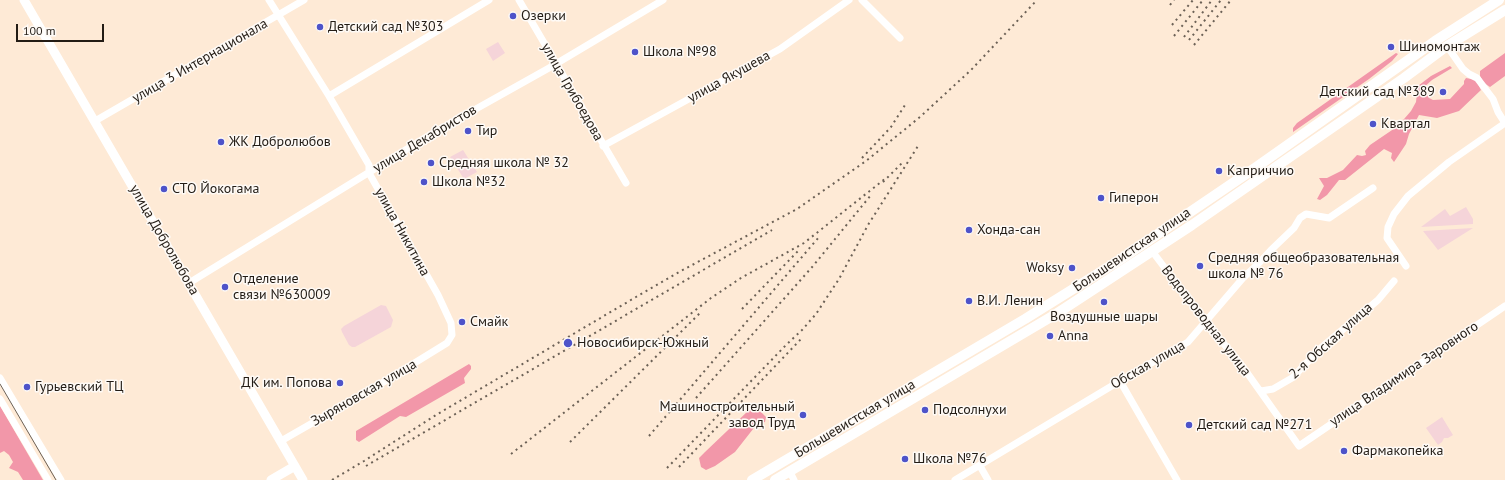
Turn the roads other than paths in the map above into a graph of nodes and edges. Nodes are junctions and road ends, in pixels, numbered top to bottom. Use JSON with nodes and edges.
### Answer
{"nodes":[{"id":1,"x":24,"y":0,"type":"edge"},
{"id":2,"x":269,"y":0,"type":"edge"},
{"id":3,"x":304,"y":0,"type":"edge"},
{"id":4,"x":489,"y":0,"type":"edge"},
{"id":5,"x":519,"y":0,"type":"edge"},
{"id":6,"x":663,"y":0,"type":"edge"},
{"id":7,"x":849,"y":0,"type":"edge"},
{"id":8,"x":862,"y":0,"type":"edge"},
{"id":9,"x":1499,"y":0,"type":"edge"},
{"id":10,"x":1505,"y":10,"type":"edge"},
{"id":11,"x":278,"y":16,"type":"junction"},
{"id":12,"x":900,"y":38,"type":"dead end"},
{"id":13,"x":1447,"y":46,"type":"junction"},
{"id":14,"x":557,"y":64,"type":"junction"},
{"id":15,"x":329,"y":96,"type":"junction"},
{"id":16,"x":95,"y":121,"type":"junction"},
{"id":17,"x":1505,"y":123,"type":"edge"},
{"id":18,"x":603,"y":146,"type":"junction"},
{"id":19,"x":368,"y":172,"type":"junction"},
{"id":20,"x":626,"y":183,"type":"dead end"},
{"id":21,"x":1373,"y":188,"type":"dead end"},
{"id":22,"x":1152,"y":251,"type":"junction"},
{"id":23,"x":1406,"y":266,"type":"dead end"},
{"id":24,"x":1394,"y":281,"type":"dead end"},
{"id":25,"x":189,"y":283,"type":"junction"},
{"id":26,"x":1505,"y":306,"type":"edge"},
{"id":27,"x":1205,"y":321,"type":"junction"},
{"id":28,"x":447,"y":343,"type":"joint"},
{"id":29,"x":0,"y":378,"type":"edge"},
{"id":30,"x":1120,"y":381,"type":"junction"},
{"id":31,"x":1261,"y":391,"type":"junction"},
{"id":32,"x":0,"y":400,"type":"edge"},
{"id":33,"x":281,"y":441,"type":"junction"},
{"id":34,"x":295,"y":466,"type":"junction"},
{"id":35,"x":980,"y":466,"type":"junction"},
{"id":36,"x":792,"y":476,"type":"edge"},
{"id":37,"x":303,"y":479,"type":"edge"},
{"id":38,"x":48,"y":480,"type":"edge"},
{"id":39,"x":60,"y":480,"type":"edge"},
{"id":40,"x":271,"y":480,"type":"edge"},
{"id":41,"x":752,"y":480,"type":"edge"},
{"id":42,"x":775,"y":480,"type":"edge"},
{"id":43,"x":955,"y":480,"type":"edge"},
{"id":44,"x":988,"y":480,"type":"edge"},
{"id":45,"x":1177,"y":480,"type":"edge"}],
"edges":[{"from":1,"to":16,"type":"main road","name":"улица Добролюбова"},
{"from":2,"to":11,"type":"street","name":"улица Никитина"},
{"from":3,"to":11,"type":"street","name":"улица 3 Интернационала"},
{"from":4,"to":15,"type":"street"},
{"from":5,"to":14,"type":"street","name":"улица Грибоедова"},
{"from":6,"to":14,"type":"street","name":"улица Декабристов"},
{"from":7,"to":18,"type":"street","name":"улица Якушева"},
{"from":8,"to":12,"type":"street"},
{"from":9,"to":41,"type":"highway","name":"Большевистская улица"},
{"from":10,"to":13,"type":"highway","name":"Большевистская улица"},
{"from":11,"to":15,"type":"street","name":"улица Никитина"},
{"from":11,"to":16,"type":"street","name":"улица 3 Интернационала"},
{"from":13,"to":17,"type":"street"},
{"from":13,"to":22,"type":"highway","name":"Большевистская улица"},
{"from":14,"to":18,"type":"street","name":"улица Грибоедова"},
{"from":14,"to":19,"type":"street","name":"улица Декабристов"},
{"from":15,"to":19,"type":"street","name":"улица Никитина"},
{"from":16,"to":25,"type":"main road","name":"улица Добролюбова"},
{"from":17,"to":23,"type":"street"},
{"from":18,"to":20,"type":"street","name":"улица Грибоедова"},
{"from":19,"to":25,"type":"street","name":"улица Декабристов"},
{"from":19,"to":28,"type":"street","name":"улица Никитина"},
{"from":21,"to":27,"type":"street","name":"Обская улица"},
{"from":22,"to":27,"type":"street","name":"Водопроводная улица"},
{"from":22,"to":36,"type":"highway","name":"Большевистская улица"},
{"from":24,"to":31,"type":"street","name":"2-я Обская улица"},
{"from":25,"to":33,"type":"main road","name":"улица Добролюбова"},
{"from":26,"to":31,"type":"street","name":"улица Владимира Заровного"},
{"from":27,"to":30,"type":"street","name":"Обская улица"},
{"from":27,"to":31,"type":"street","name":"Водопроводная улица"},
{"from":28,"to":33,"type":"street","name":"Зыряновская улица"},
{"from":29,"to":39,"type":"street"},
{"from":30,"to":35,"type":"street","name":"Обская улица"},
{"from":30,"to":45,"type":"street"},
{"from":32,"to":38,"type":"street"},
{"from":33,"to":34,"type":"main road","name":"улица Добролюбова"},
{"from":34,"to":37,"type":"main road","name":"улица Добролюбова"},
{"from":34,"to":40,"type":"main road"},
{"from":35,"to":43,"type":"street","name":"Обская улица"},
{"from":35,"to":44,"type":"street"},
{"from":36,"to":42,"type":"highway","name":"Большевистская улица"}]}
